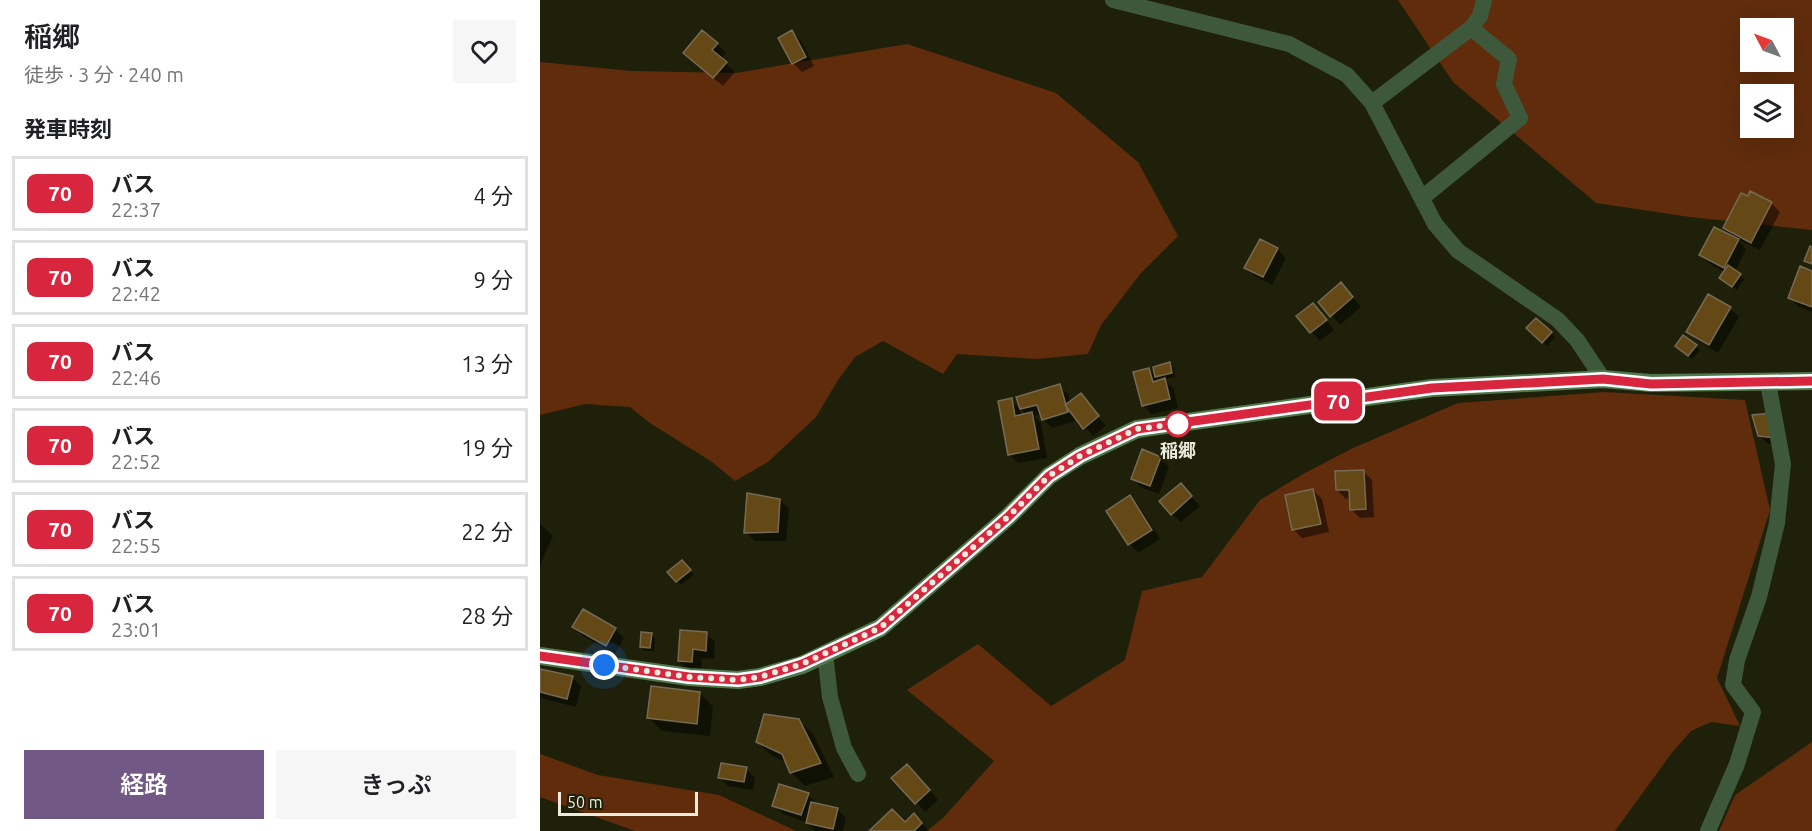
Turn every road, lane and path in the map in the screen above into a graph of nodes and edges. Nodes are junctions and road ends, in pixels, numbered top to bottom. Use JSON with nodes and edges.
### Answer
{"nodes":[{"id":1,"x":1113,"y":0,"type":"edge"},
{"id":2,"x":1484,"y":0,"type":"edge"},
{"id":3,"x":1471,"y":28,"type":"junction"},
{"id":4,"x":1372,"y":103,"type":"junction"},
{"id":5,"x":1422,"y":198,"type":"junction"},
{"id":6,"x":1603,"y":379,"type":"junction"},
{"id":7,"x":1812,"y":381,"type":"edge"},
{"id":8,"x":1768,"y":383,"type":"junction"},
{"id":9,"x":825,"y":653,"type":"junction"},
{"id":10,"x":540,"y":656,"type":"edge"},
{"id":11,"x":858,"y":774,"type":"dead end"},
{"id":12,"x":1708,"y":831,"type":"edge"}],
"edges":[{"from":1,"to":4,"type":"street"},
{"from":2,"to":3,"type":"street"},
{"from":3,"to":4,"type":"street"},
{"from":3,"to":5,"type":"street"},
{"from":4,"to":5,"type":"street"},
{"from":5,"to":6,"type":"street"},
{"from":6,"to":8,"type":"main road"},
{"from":6,"to":9,"type":"main road"},
{"from":7,"to":8,"type":"main road"},
{"from":8,"to":12,"type":"street"},
{"from":9,"to":10,"type":"main road"},
{"from":9,"to":11,"type":"street"}]}
